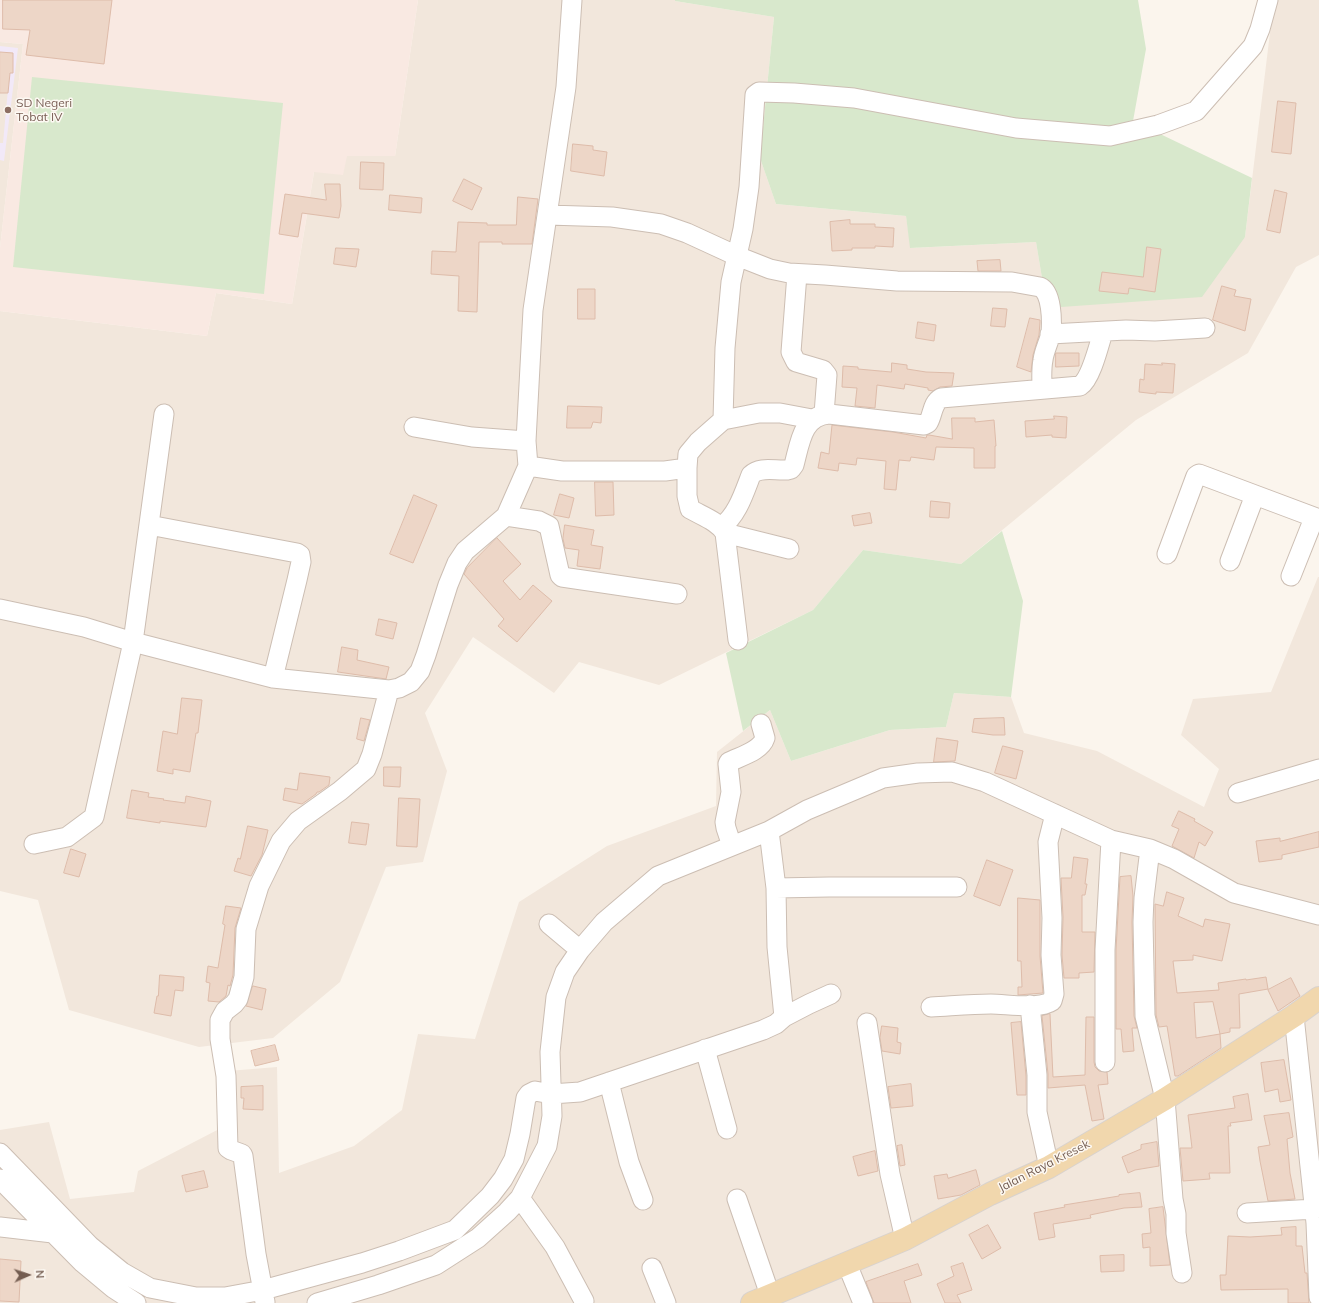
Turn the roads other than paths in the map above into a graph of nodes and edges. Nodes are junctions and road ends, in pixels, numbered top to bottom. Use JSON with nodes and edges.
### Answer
{"nodes":[{"id":1,"x":572,"y":0,"type":"edge"},
{"id":2,"x":1268,"y":0,"type":"edge"},
{"id":3,"x":548,"y":215,"type":"junction"},
{"id":4,"x":737,"y":256,"type":"junction"},
{"id":5,"x":797,"y":274,"type":"junction"},
{"id":6,"x":1205,"y":328,"type":"dead end"},
{"id":7,"x":1103,"y":332,"type":"junction"},
{"id":8,"x":1050,"y":334,"type":"junction"},
{"id":9,"x":1042,"y":389,"type":"junction"},
{"id":10,"x":164,"y":414,"type":"dead end"},
{"id":11,"x":818,"y":417,"type":"junction"},
{"id":12,"x":723,"y":420,"type":"junction"},
{"id":13,"x":414,"y":427,"type":"dead end"},
{"id":14,"x":526,"y":441,"type":"junction"},
{"id":15,"x":528,"y":466,"type":"junction"},
{"id":16,"x":687,"y":468,"type":"junction"},
{"id":17,"x":1255,"y":495,"type":"junction"},
{"id":18,"x":506,"y":516,"type":"junction"},
{"id":19,"x":1317,"y":518,"type":"edge"},
{"id":20,"x":149,"y":525,"type":"junction"},
{"id":21,"x":723,"y":530,"type":"junction"},
{"id":22,"x":788,"y":549,"type":"dead end"},
{"id":23,"x":1167,"y":554,"type":"dead end"},
{"id":24,"x":1230,"y":561,"type":"dead end"},
{"id":25,"x":1291,"y":576,"type":"dead end"},
{"id":26,"x":677,"y":594,"type":"dead end"},
{"id":27,"x":0,"y":609,"type":"edge"},
{"id":28,"x":738,"y":640,"type":"dead end"},
{"id":29,"x":133,"y":642,"type":"junction"},
{"id":30,"x":273,"y":678,"type":"junction"},
{"id":31,"x":389,"y":690,"type":"junction"},
{"id":32,"x":761,"y":724,"type":"dead end"},
{"id":33,"x":1319,"y":769,"type":"edge"},
{"id":34,"x":1238,"y":793,"type":"dead end"},
{"id":35,"x":1055,"y":814,"type":"junction"},
{"id":36,"x":769,"y":831,"type":"junction"},
{"id":37,"x":1112,"y":840,"type":"junction"},
{"id":38,"x":34,"y":844,"type":"dead end"},
{"id":39,"x":732,"y":846,"type":"junction"},
{"id":40,"x":1150,"y":849,"type":"junction"},
{"id":41,"x":957,"y":887,"type":"dead end"},
{"id":42,"x":776,"y":888,"type":"junction"},
{"id":43,"x":1319,"y":915,"type":"edge"},
{"id":44,"x":831,"y":994,"type":"dead end"},
{"id":45,"x":1319,"y":998,"type":"edge"},
{"id":46,"x":1030,"y":1006,"type":"junction"},
{"id":47,"x":931,"y":1007,"type":"dead end"},
{"id":48,"x":1294,"y":1016,"type":"junction"},
{"id":49,"x":784,"y":1018,"type":"junction"},
{"id":50,"x":867,"y":1022,"type":"dead end"},
{"id":51,"x":705,"y":1049,"type":"junction"},
{"id":52,"x":1105,"y":1062,"type":"dead end"},
{"id":53,"x":610,"y":1082,"type":"junction"},
{"id":54,"x":544,"y":1093,"type":"junction"},
{"id":55,"x":1165,"y":1099,"type":"junction"},
{"id":56,"x":727,"y":1129,"type":"dead end"},
{"id":57,"x":0,"y":1153,"type":"edge"},
{"id":58,"x":1049,"y":1166,"type":"junction"},
{"id":59,"x":0,"y":1179,"type":"edge"},
{"id":60,"x":520,"y":1198,"type":"junction"},
{"id":61,"x":737,"y":1199,"type":"dead end"},
{"id":62,"x":643,"y":1200,"type":"dead end"},
{"id":63,"x":1315,"y":1209,"type":"junction"},
{"id":64,"x":1247,"y":1213,"type":"dead end"},
{"id":65,"x":0,"y":1227,"type":"edge"},
{"id":66,"x":53,"y":1233,"type":"junction"},
{"id":67,"x":459,"y":1238,"type":"junction"},
{"id":68,"x":905,"y":1239,"type":"junction"},
{"id":69,"x":434,"y":1251,"type":"junction"},
{"id":70,"x":87,"y":1254,"type":"junction"},
{"id":71,"x":403,"y":1264,"type":"junction"},
{"id":72,"x":846,"y":1264,"type":"junction"},
{"id":73,"x":652,"y":1268,"type":"dead end"},
{"id":74,"x":1182,"y":1273,"type":"dead end"},
{"id":75,"x":364,"y":1276,"type":"junction"},
{"id":76,"x":145,"y":1296,"type":"edge"},
{"id":77,"x":264,"y":1296,"type":"edge"},
{"id":78,"x":1319,"y":1297,"type":"edge"},
{"id":79,"x":172,"y":1298,"type":"edge"},
{"id":80,"x":761,"y":1299,"type":"edge"},
{"id":81,"x":196,"y":1300,"type":"edge"},
{"id":82,"x":584,"y":1301,"type":"dead end"},
{"id":83,"x":318,"y":1303,"type":"edge"},
{"id":84,"x":666,"y":1303,"type":"edge"},
{"id":85,"x":863,"y":1303,"type":"edge"}],
"edges":[{"from":1,"to":3,"type":"street"},
{"from":2,"to":4,"type":"street"},
{"from":3,"to":4,"type":"street"},
{"from":3,"to":14,"type":"street"},
{"from":4,"to":5,"type":"street"},
{"from":4,"to":12,"type":"street"},
{"from":5,"to":8,"type":"street"},
{"from":5,"to":11,"type":"street"},
{"from":6,"to":7,"type":"street"},
{"from":7,"to":8,"type":"street"},
{"from":7,"to":9,"type":"street"},
{"from":8,"to":9,"type":"street"},
{"from":9,"to":11,"type":"street"},
{"from":10,"to":20,"type":"street"},
{"from":11,"to":12,"type":"street"},
{"from":11,"to":21,"type":"street"},
{"from":12,"to":16,"type":"street"},
{"from":13,"to":14,"type":"street"},
{"from":14,"to":15,"type":"street"},
{"from":15,"to":16,"type":"street"},
{"from":15,"to":18,"type":"street"},
{"from":16,"to":21,"type":"street"},
{"from":17,"to":19,"type":"street"},
{"from":17,"to":23,"type":"street"},
{"from":17,"to":24,"type":"street"},
{"from":18,"to":26,"type":"street"},
{"from":18,"to":31,"type":"street"},
{"from":19,"to":25,"type":"street"},
{"from":20,"to":29,"type":"street"},
{"from":20,"to":30,"type":"street"},
{"from":21,"to":22,"type":"street"},
{"from":21,"to":28,"type":"street"},
{"from":27,"to":29,"type":"street"},
{"from":29,"to":30,"type":"street"},
{"from":29,"to":38,"type":"street"},
{"from":30,"to":31,"type":"street"},
{"from":31,"to":77,"type":"street"},
{"from":32,"to":39,"type":"street"},
{"from":33,"to":34,"type":"street"},
{"from":35,"to":36,"type":"street"},
{"from":35,"to":37,"type":"street"},
{"from":35,"to":46,"type":"street"},
{"from":36,"to":39,"type":"street"},
{"from":36,"to":42,"type":"street"},
{"from":37,"to":40,"type":"street"},
{"from":37,"to":52,"type":"street"},
{"from":39,"to":54,"type":"street"},
{"from":40,"to":43,"type":"street"},
{"from":40,"to":55,"type":"street"},
{"from":41,"to":42,"type":"street"},
{"from":42,"to":49,"type":"street"},
{"from":44,"to":49,"type":"street"},
{"from":45,"to":48,"type":"main road","name":"Jalan Raya Kresek"},
{"from":46,"to":47,"type":"street"},
{"from":46,"to":58,"type":"street"},
{"from":48,"to":55,"type":"main road","name":"Jalan Raya Kresek"},
{"from":48,"to":63,"type":"street"},
{"from":49,"to":51,"type":"street"},
{"from":50,"to":68,"type":"street"},
{"from":51,"to":53,"type":"street"},
{"from":51,"to":56,"type":"street"},
{"from":53,"to":54,"type":"street"},
{"from":53,"to":62,"type":"street"},
{"from":54,"to":60,"type":"street"},
{"from":54,"to":67,"type":"street"},
{"from":55,"to":58,"type":"main road","name":"Jalan Raya Kresek"},
{"from":55,"to":74,"type":"street"},
{"from":57,"to":70,"type":"street"},
{"from":58,"to":68,"type":"main road","name":"Jalan Raya Kresek"},
{"from":59,"to":66,"type":"street"},
{"from":60,"to":67,"type":"street"},
{"from":60,"to":82,"type":"street"},
{"from":61,"to":80,"type":"street"},
{"from":63,"to":64,"type":"street"},
{"from":63,"to":78,"type":"street"},
{"from":65,"to":66,"type":"street"},
{"from":66,"to":70,"type":"street"},
{"from":67,"to":69,"type":"street"},
{"from":67,"to":69,"type":"street"},
{"from":68,"to":72,"type":"main road","name":"Jalan Raya Kresek"},
{"from":69,"to":71,"type":"street"},
{"from":69,"to":71,"type":"street"},
{"from":70,"to":76,"type":"street"},
{"from":71,"to":75,"type":"street"},
{"from":71,"to":75,"type":"street"},
{"from":72,"to":80,"type":"main road","name":"Jalan Raya Kresek"},
{"from":72,"to":85,"type":"street"},
{"from":73,"to":84,"type":"street"},
{"from":75,"to":77,"type":"street"},
{"from":75,"to":83,"type":"street"},
{"from":76,"to":79,"type":"street"},
{"from":77,"to":81,"type":"street"},
{"from":79,"to":81,"type":"street"}]}
